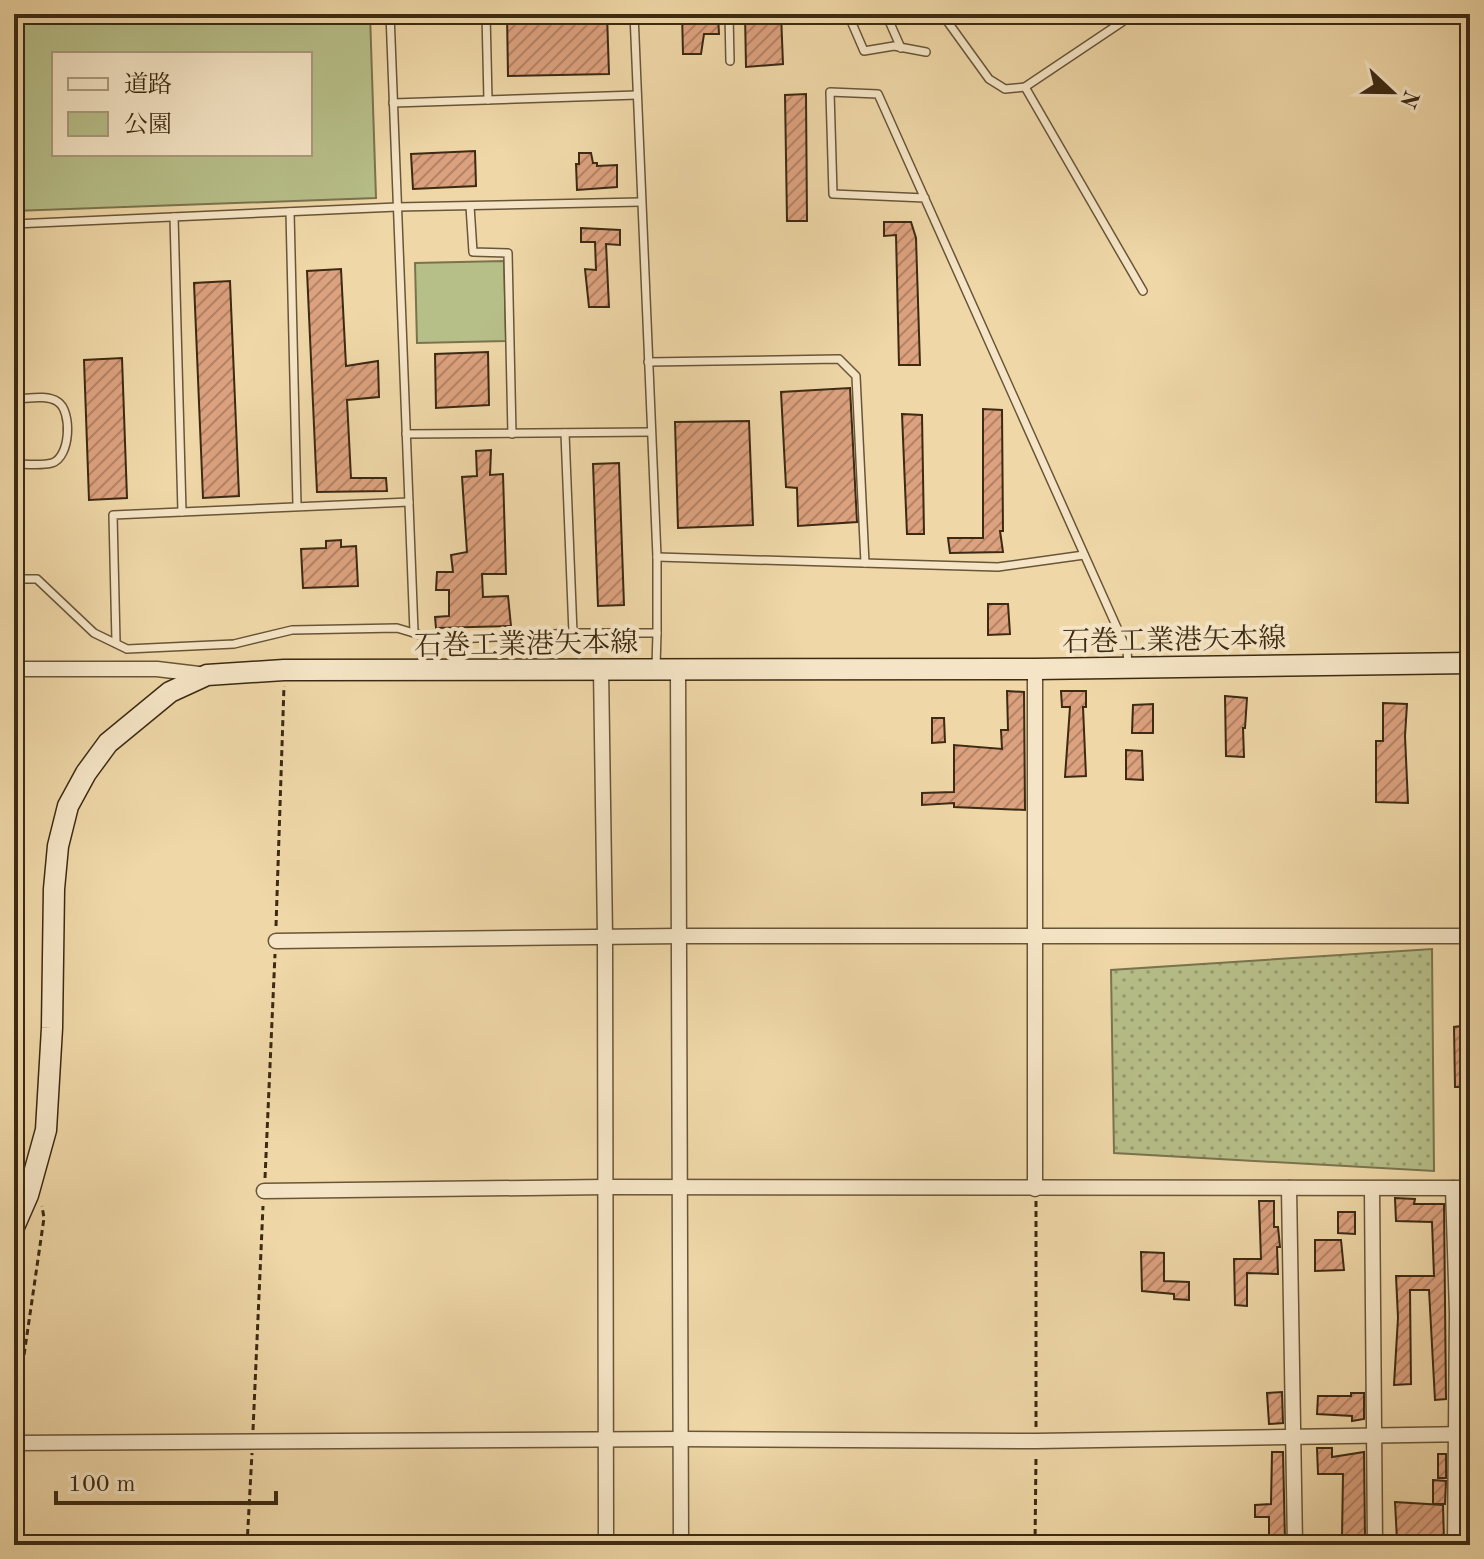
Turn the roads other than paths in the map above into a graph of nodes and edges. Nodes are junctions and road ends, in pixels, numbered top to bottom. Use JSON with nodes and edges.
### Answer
{"nodes":[{"id":1,"x":390,"y":14,"type":"edge"},
{"id":2,"x":486,"y":14,"type":"edge"},
{"id":3,"x":634,"y":14,"type":"edge"},
{"id":4,"x":729,"y":14,"type":"edge"},
{"id":5,"x":848,"y":14,"type":"edge"},
{"id":6,"x":886,"y":14,"type":"edge"},
{"id":7,"x":942,"y":14,"type":"edge"},
{"id":8,"x":1127,"y":14,"type":"edge"},
{"id":9,"x":901,"y":48,"type":"junction"},
{"id":10,"x":926,"y":52,"type":"dead end"},
{"id":11,"x":730,"y":61,"type":"dead end"},
{"id":12,"x":1025,"y":87,"type":"junction"},
{"id":13,"x":637,"y":95,"type":"junction"},
{"id":14,"x":488,"y":100,"type":"junction"},
{"id":15,"x":393,"y":103,"type":"junction"},
{"id":16,"x":925,"y":198,"type":"junction"},
{"id":17,"x":641,"y":202,"type":"junction"},
{"id":18,"x":470,"y":206,"type":"junction"},
{"id":19,"x":397,"y":207,"type":"junction"},
{"id":20,"x":290,"y":212,"type":"junction"},
{"id":21,"x":174,"y":217,"type":"junction"},
{"id":22,"x":14,"y":224,"type":"edge"},
{"id":23,"x":1143,"y":291,"type":"dead end"},
{"id":24,"x":648,"y":362,"type":"junction"},
{"id":25,"x":14,"y":399,"type":"edge"},
{"id":26,"x":651,"y":432,"type":"junction"},
{"id":27,"x":565,"y":433,"type":"junction"},
{"id":28,"x":406,"y":434,"type":"junction"},
{"id":29,"x":512,"y":434,"type":"junction"},
{"id":30,"x":14,"y":464,"type":"edge"},
{"id":31,"x":409,"y":502,"type":"junction"},
{"id":32,"x":297,"y":505,"type":"junction"},
{"id":33,"x":182,"y":512,"type":"junction"},
{"id":34,"x":1084,"y":555,"type":"junction"},
{"id":35,"x":657,"y":557,"type":"junction"},
{"id":36,"x":865,"y":563,"type":"junction"},
{"id":37,"x":14,"y":579,"type":"edge"},
{"id":38,"x":414,"y":632,"type":"junction"},
{"id":39,"x":573,"y":633,"type":"junction"},
{"id":40,"x":657,"y":633,"type":"junction"},
{"id":41,"x":116,"y":642,"type":"junction"},
{"id":42,"x":1470,"y":663,"type":"edge"},
{"id":43,"x":1128,"y":667,"type":"junction"},
{"id":44,"x":14,"y":669,"type":"edge"},
{"id":45,"x":601,"y":669,"type":"junction"},
{"id":46,"x":656,"y":669,"type":"junction"},
{"id":47,"x":678,"y":669,"type":"junction"},
{"id":48,"x":1035,"y":669,"type":"junction"},
{"id":49,"x":207,"y":675,"type":"junction"},
{"id":50,"x":605,"y":936,"type":"junction"},
{"id":51,"x":679,"y":936,"type":"junction"},
{"id":52,"x":1470,"y":936,"type":"edge"},
{"id":53,"x":1035,"y":938,"type":"junction"},
{"id":54,"x":276,"y":941,"type":"road end"},
{"id":55,"x":606,"y":1187,"type":"junction"},
{"id":56,"x":680,"y":1188,"type":"junction"},
{"id":57,"x":1289,"y":1188,"type":"junction"},
{"id":58,"x":1453,"y":1188,"type":"junction"},
{"id":59,"x":1470,"y":1188,"type":"edge"},
{"id":60,"x":1035,"y":1189,"type":"junction"},
{"id":61,"x":1372,"y":1189,"type":"junction"},
{"id":62,"x":264,"y":1191,"type":"road end"},
{"id":63,"x":14,"y":1227,"type":"edge"},
{"id":64,"x":1463,"y":1313,"type":"edge"},
{"id":65,"x":1463,"y":1434,"type":"edge"},
{"id":66,"x":1375,"y":1436,"type":"junction"},
{"id":67,"x":1293,"y":1437,"type":"junction"},
{"id":68,"x":682,"y":1439,"type":"junction"},
{"id":69,"x":605,"y":1440,"type":"junction"},
{"id":70,"x":14,"y":1443,"type":"edge"},
{"id":71,"x":606,"y":1545,"type":"edge"},
{"id":72,"x":681,"y":1545,"type":"edge"},
{"id":73,"x":1295,"y":1545,"type":"edge"},
{"id":74,"x":1375,"y":1545,"type":"edge"},
{"id":75,"x":1455,"y":1545,"type":"edge"}],
"edges":[{"from":1,"to":15,"type":"lane"},
{"from":2,"to":14,"type":"lane"},
{"from":3,"to":13,"type":"lane"},
{"from":4,"to":11,"type":"lane"},
{"from":5,"to":9,"type":"lane"},
{"from":6,"to":9,"type":"lane"},
{"from":7,"to":12,"type":"lane"},
{"from":8,"to":12,"type":"lane"},
{"from":9,"to":10,"type":"lane"},
{"from":12,"to":23,"type":"lane"},
{"from":13,"to":14,"type":"lane"},
{"from":13,"to":17,"type":"lane"},
{"from":14,"to":15,"type":"lane"},
{"from":15,"to":19,"type":"lane"},
{"from":16,"to":16,"type":"lane"},
{"from":16,"to":34,"type":"lane"},
{"from":17,"to":18,"type":"lane"},
{"from":17,"to":24,"type":"lane"},
{"from":18,"to":19,"type":"lane"},
{"from":18,"to":29,"type":"lane"},
{"from":19,"to":20,"type":"lane"},
{"from":19,"to":28,"type":"lane"},
{"from":20,"to":21,"type":"lane"},
{"from":20,"to":32,"type":"lane"},
{"from":21,"to":22,"type":"lane"},
{"from":21,"to":33,"type":"lane"},
{"from":24,"to":26,"type":"lane"},
{"from":24,"to":36,"type":"lane"},
{"from":25,"to":30,"type":"lane"},
{"from":26,"to":27,"type":"lane"},
{"from":26,"to":35,"type":"lane"},
{"from":27,"to":29,"type":"lane"},
{"from":27,"to":39,"type":"lane"},
{"from":28,"to":29,"type":"lane"},
{"from":28,"to":31,"type":"lane"},
{"from":31,"to":32,"type":"lane"},
{"from":31,"to":38,"type":"lane"},
{"from":32,"to":33,"type":"lane"},
{"from":33,"to":41,"type":"lane"},
{"from":34,"to":36,"type":"lane"},
{"from":34,"to":43,"type":"lane"},
{"from":35,"to":36,"type":"lane"},
{"from":35,"to":40,"type":"lane"},
{"from":37,"to":41,"type":"lane"},
{"from":38,"to":39,"type":"lane"},
{"from":38,"to":41,"type":"lane"},
{"from":39,"to":40,"type":"lane"},
{"from":40,"to":46,"type":"lane"},
{"from":42,"to":43,"type":"main road","name":"石巻工業港矢本線"},
{"from":43,"to":48,"type":"main road","name":"石巻工業港矢本線"},
{"from":44,"to":49,"type":"street"},
{"from":45,"to":46,"type":"main road","name":"石巻工業港矢本線"},
{"from":45,"to":49,"type":"main road","name":"石巻工業港矢本線"},
{"from":45,"to":50,"type":"street"},
{"from":46,"to":47,"type":"main road","name":"石巻工業港矢本線"},
{"from":47,"to":48,"type":"main road","name":"石巻工業港矢本線"},
{"from":47,"to":51,"type":"street"},
{"from":48,"to":53,"type":"street"},
{"from":49,"to":63,"type":"main road","name":"石巻工業港矢本線"},
{"from":50,"to":51,"type":"street"},
{"from":50,"to":54,"type":"street"},
{"from":50,"to":55,"type":"street"},
{"from":51,"to":53,"type":"street"},
{"from":51,"to":56,"type":"street"},
{"from":52,"to":53,"type":"street"},
{"from":53,"to":60,"type":"street"},
{"from":55,"to":56,"type":"street"},
{"from":55,"to":62,"type":"street"},
{"from":55,"to":69,"type":"street"},
{"from":56,"to":60,"type":"street"},
{"from":56,"to":68,"type":"street"},
{"from":57,"to":60,"type":"street"},
{"from":57,"to":61,"type":"street"},
{"from":57,"to":67,"type":"street"},
{"from":58,"to":59,"type":"street"},
{"from":58,"to":61,"type":"street"},
{"from":58,"to":64,"type":"street"},
{"from":61,"to":66,"type":"street"},
{"from":64,"to":65,"type":"street"},
{"from":65,"to":66,"type":"street"},
{"from":65,"to":75,"type":"street"},
{"from":66,"to":67,"type":"street"},
{"from":66,"to":74,"type":"street"},
{"from":67,"to":68,"type":"street"},
{"from":67,"to":73,"type":"street"},
{"from":68,"to":69,"type":"street"},
{"from":68,"to":72,"type":"street"},
{"from":69,"to":70,"type":"street"},
{"from":69,"to":71,"type":"street"}]}
